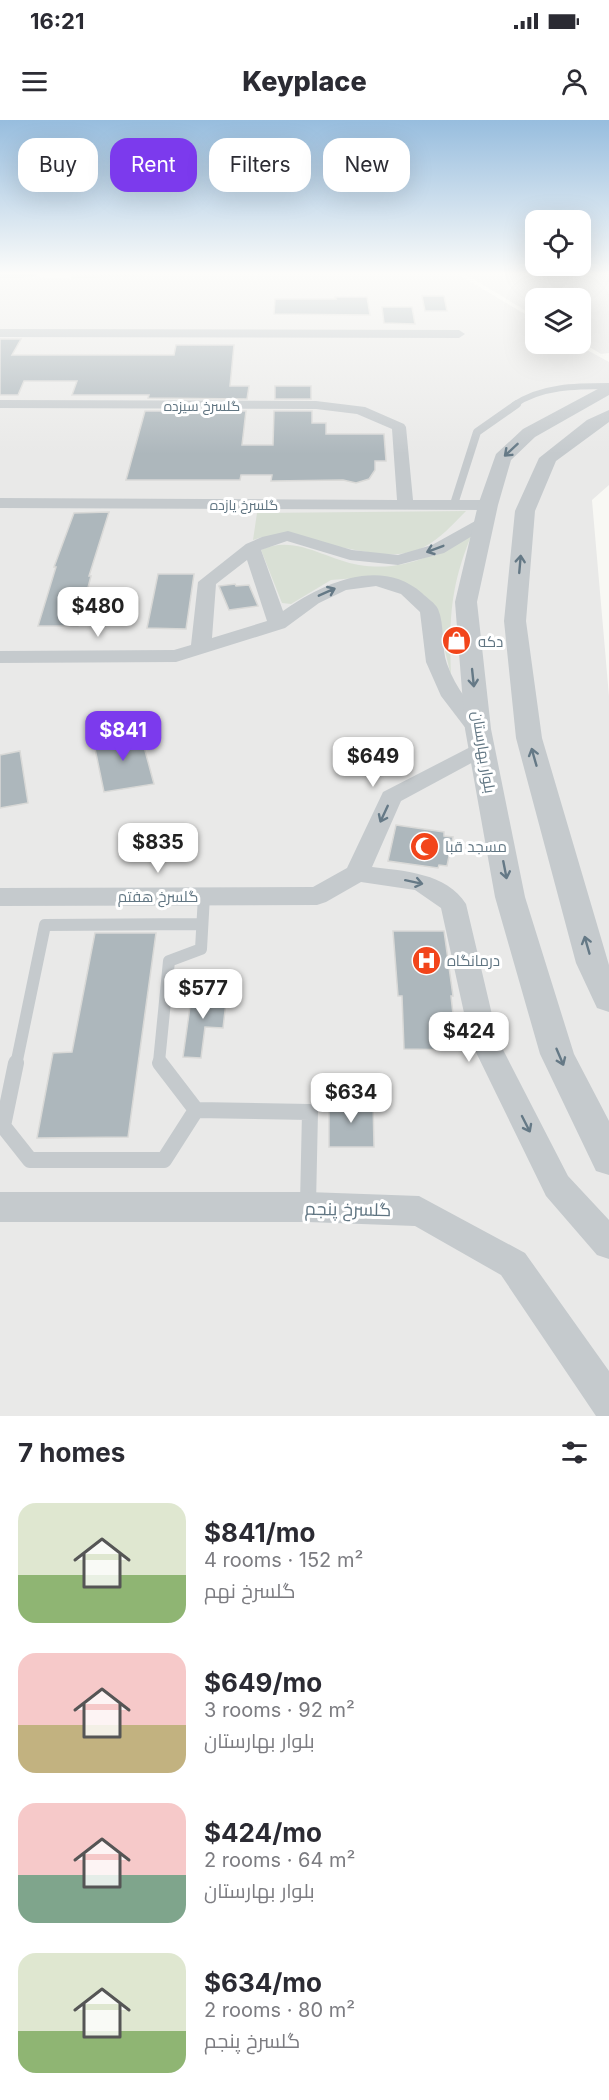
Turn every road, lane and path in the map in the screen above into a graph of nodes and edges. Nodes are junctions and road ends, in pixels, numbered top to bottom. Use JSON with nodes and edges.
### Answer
{"nodes":[{"id":1,"x":220,"y":333,"type":"edge"},
{"id":2,"x":459,"y":334,"type":"dead end"},
{"id":3,"x":609,"y":387,"type":"edge"},
{"id":4,"x":588,"y":398,"type":"junction"},
{"id":5,"x":0,"y":404,"type":"edge"},
{"id":6,"x":558,"y":415,"type":"junction"},
{"id":7,"x":604,"y":416,"type":"edge"},
{"id":8,"x":0,"y":503,"type":"edge"},
{"id":9,"x":405,"y":504,"type":"junction"},
{"id":10,"x":454,"y":504,"type":"junction"},
{"id":11,"x":487,"y":512,"type":"junction"},
{"id":12,"x":252,"y":548,"type":"junction"},
{"id":13,"x":278,"y":624,"type":"junction"},
{"id":14,"x":201,"y":648,"type":"junction"},
{"id":15,"x":0,"y":657,"type":"edge"},
{"id":16,"x":480,"y":739,"type":"junction"},
{"id":17,"x":357,"y":873,"type":"junction"},
{"id":18,"x":204,"y":896,"type":"junction"},
{"id":19,"x":0,"y":897,"type":"edge"},
{"id":20,"x":202,"y":924,"type":"junction"},
{"id":21,"x":609,"y":999,"type":"edge"},
{"id":22,"x":196,"y":1110,"type":"junction"},
{"id":23,"x":609,"y":1159,"type":"edge"},
{"id":24,"x":0,"y":1206,"type":"edge"},
{"id":25,"x":308,"y":1208,"type":"junction"},
{"id":26,"x":609,"y":1244,"type":"edge"},
{"id":27,"x":609,"y":1403,"type":"edge"}],
"edges":[{"from":1,"to":2,"type":"street"},
{"from":3,"to":4,"type":"street","name":"بلوار بهارستان"},
{"from":3,"to":10,"type":"lane"},
{"from":4,"to":6,"type":"street","name":"بلوار بهارستان"},
{"from":4,"to":7,"type":"street"},
{"from":5,"to":9,"type":"street","name":"گلسرخ سیزده"},
{"from":6,"to":7,"type":"street"},
{"from":6,"to":11,"type":"street","name":"بلوار بهارستان","one_way":true},
{"from":21,"to":7,"type":"street","one_way":true},
{"from":8,"to":9,"type":"street","name":"گلسرخ یازده"},
{"from":9,"to":10,"type":"street","name":"گلسرخ یازده"},
{"from":10,"to":11,"type":"street","name":"گلسرخ یازده"},
{"from":11,"to":12,"type":"street","one_way":true},
{"from":11,"to":16,"type":"street","name":"بلوار بهارستان","one_way":true},
{"from":12,"to":13,"type":"street"},
{"from":12,"to":14,"type":"street"},
{"from":13,"to":14,"type":"street"},
{"from":13,"to":16,"type":"street","one_way":true},
{"from":14,"to":15,"type":"street"},
{"from":16,"to":17,"type":"street","one_way":true},
{"from":16,"to":23,"type":"street","name":"بلوار بهارستان","one_way":true},
{"from":17,"to":18,"type":"street","name":"گلسرخ هفتم"},
{"from":17,"to":26,"type":"street","one_way":true},
{"from":18,"to":19,"type":"street","name":"گلسرخ هفتم"},
{"from":18,"to":20,"type":"lane"},
{"from":20,"to":22,"type":"lane"},
{"from":20,"to":22,"type":"lane"},
{"from":22,"to":25,"type":"lane"},
{"from":24,"to":25,"type":"street","name":"گلسرخ پنجم"},
{"from":25,"to":27,"type":"street","name":"گلسرخ پنجم"}]}
